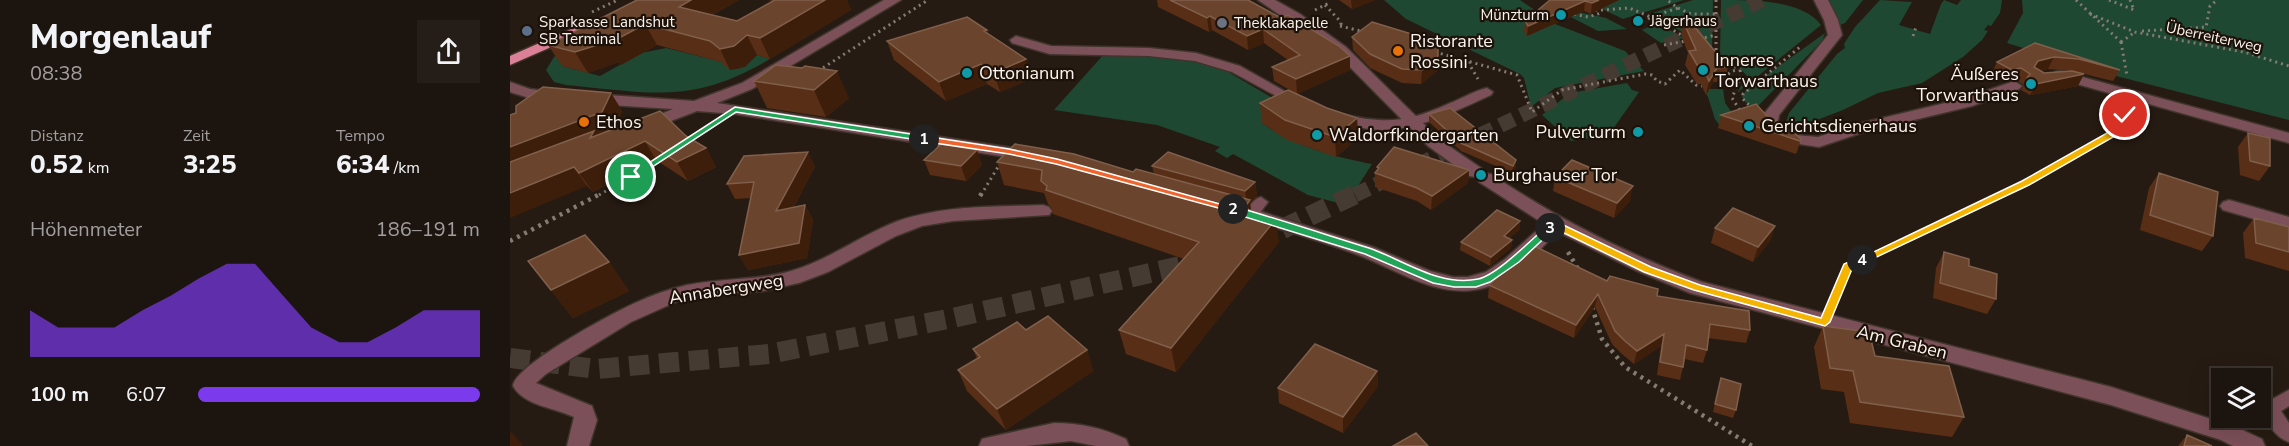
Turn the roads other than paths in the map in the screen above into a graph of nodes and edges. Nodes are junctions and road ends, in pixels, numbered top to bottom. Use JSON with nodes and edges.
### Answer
{"nodes":[{"id":1,"x":894,"y":0,"type":"edge"},
{"id":2,"x":1265,"y":0,"type":"edge"},
{"id":3,"x":1821,"y":0,"type":"edge"},
{"id":4,"x":599,"y":20,"type":"edge"},
{"id":5,"x":1016,"y":40,"type":"dead end"},
{"id":6,"x":510,"y":61,"type":"edge"},
{"id":7,"x":2044,"y":76,"type":"edge"},
{"id":8,"x":2014,"y":86,"type":"dead end"},
{"id":9,"x":510,"y":87,"type":"edge"},
{"id":10,"x":1487,"y":92,"type":"dead end"},
{"id":11,"x":698,"y":106,"type":"junction"},
{"id":12,"x":1307,"y":107,"type":"edge"},
{"id":13,"x":1330,"y":116,"type":"edge"},
{"id":14,"x":1410,"y":121,"type":"junction"},
{"id":15,"x":626,"y":134,"type":"edge"},
{"id":16,"x":2289,"y":138,"type":"edge"},
{"id":17,"x":1047,"y":159,"type":"edge"},
{"id":18,"x":2229,"y":206,"type":"dead end"},
{"id":19,"x":1231,"y":209,"type":"edge"},
{"id":20,"x":1043,"y":211,"type":"dead end"},
{"id":21,"x":2289,"y":223,"type":"edge"},
{"id":22,"x":1555,"y":224,"type":"junction"},
{"id":23,"x":2289,"y":396,"type":"edge"},
{"id":24,"x":2289,"y":434,"type":"edge"},
{"id":25,"x":579,"y":446,"type":"edge"},
{"id":26,"x":990,"y":446,"type":"edge"},
{"id":27,"x":1118,"y":446,"type":"edge"},
{"id":28,"x":2254,"y":446,"type":"edge"}],
"edges":[{"from":1,"to":11,"type":"street"},
{"from":2,"to":14,"type":"street","name":"Am Graben"},
{"from":3,"to":8,"type":"street"},
{"from":4,"to":6,"type":"main road"},
{"from":5,"to":12,"type":"lane"},
{"from":7,"to":16,"type":"street"},
{"from":9,"to":11,"type":"street"},
{"from":10,"to":14,"type":"lane"},
{"from":11,"to":15,"type":"street"},
{"from":11,"to":17,"type":"street"},
{"from":13,"to":14,"type":"lane"},
{"from":14,"to":22,"type":"street","name":"Am Graben"},
{"from":18,"to":21,"type":"street"},
{"from":19,"to":22,"type":"street"},
{"from":20,"to":25,"type":"street","name":"Annabergweg"},
{"from":22,"to":28,"type":"street","name":"Am Graben"},
{"from":23,"to":24,"type":"lane"},
{"from":26,"to":27,"type":"street"}]}
